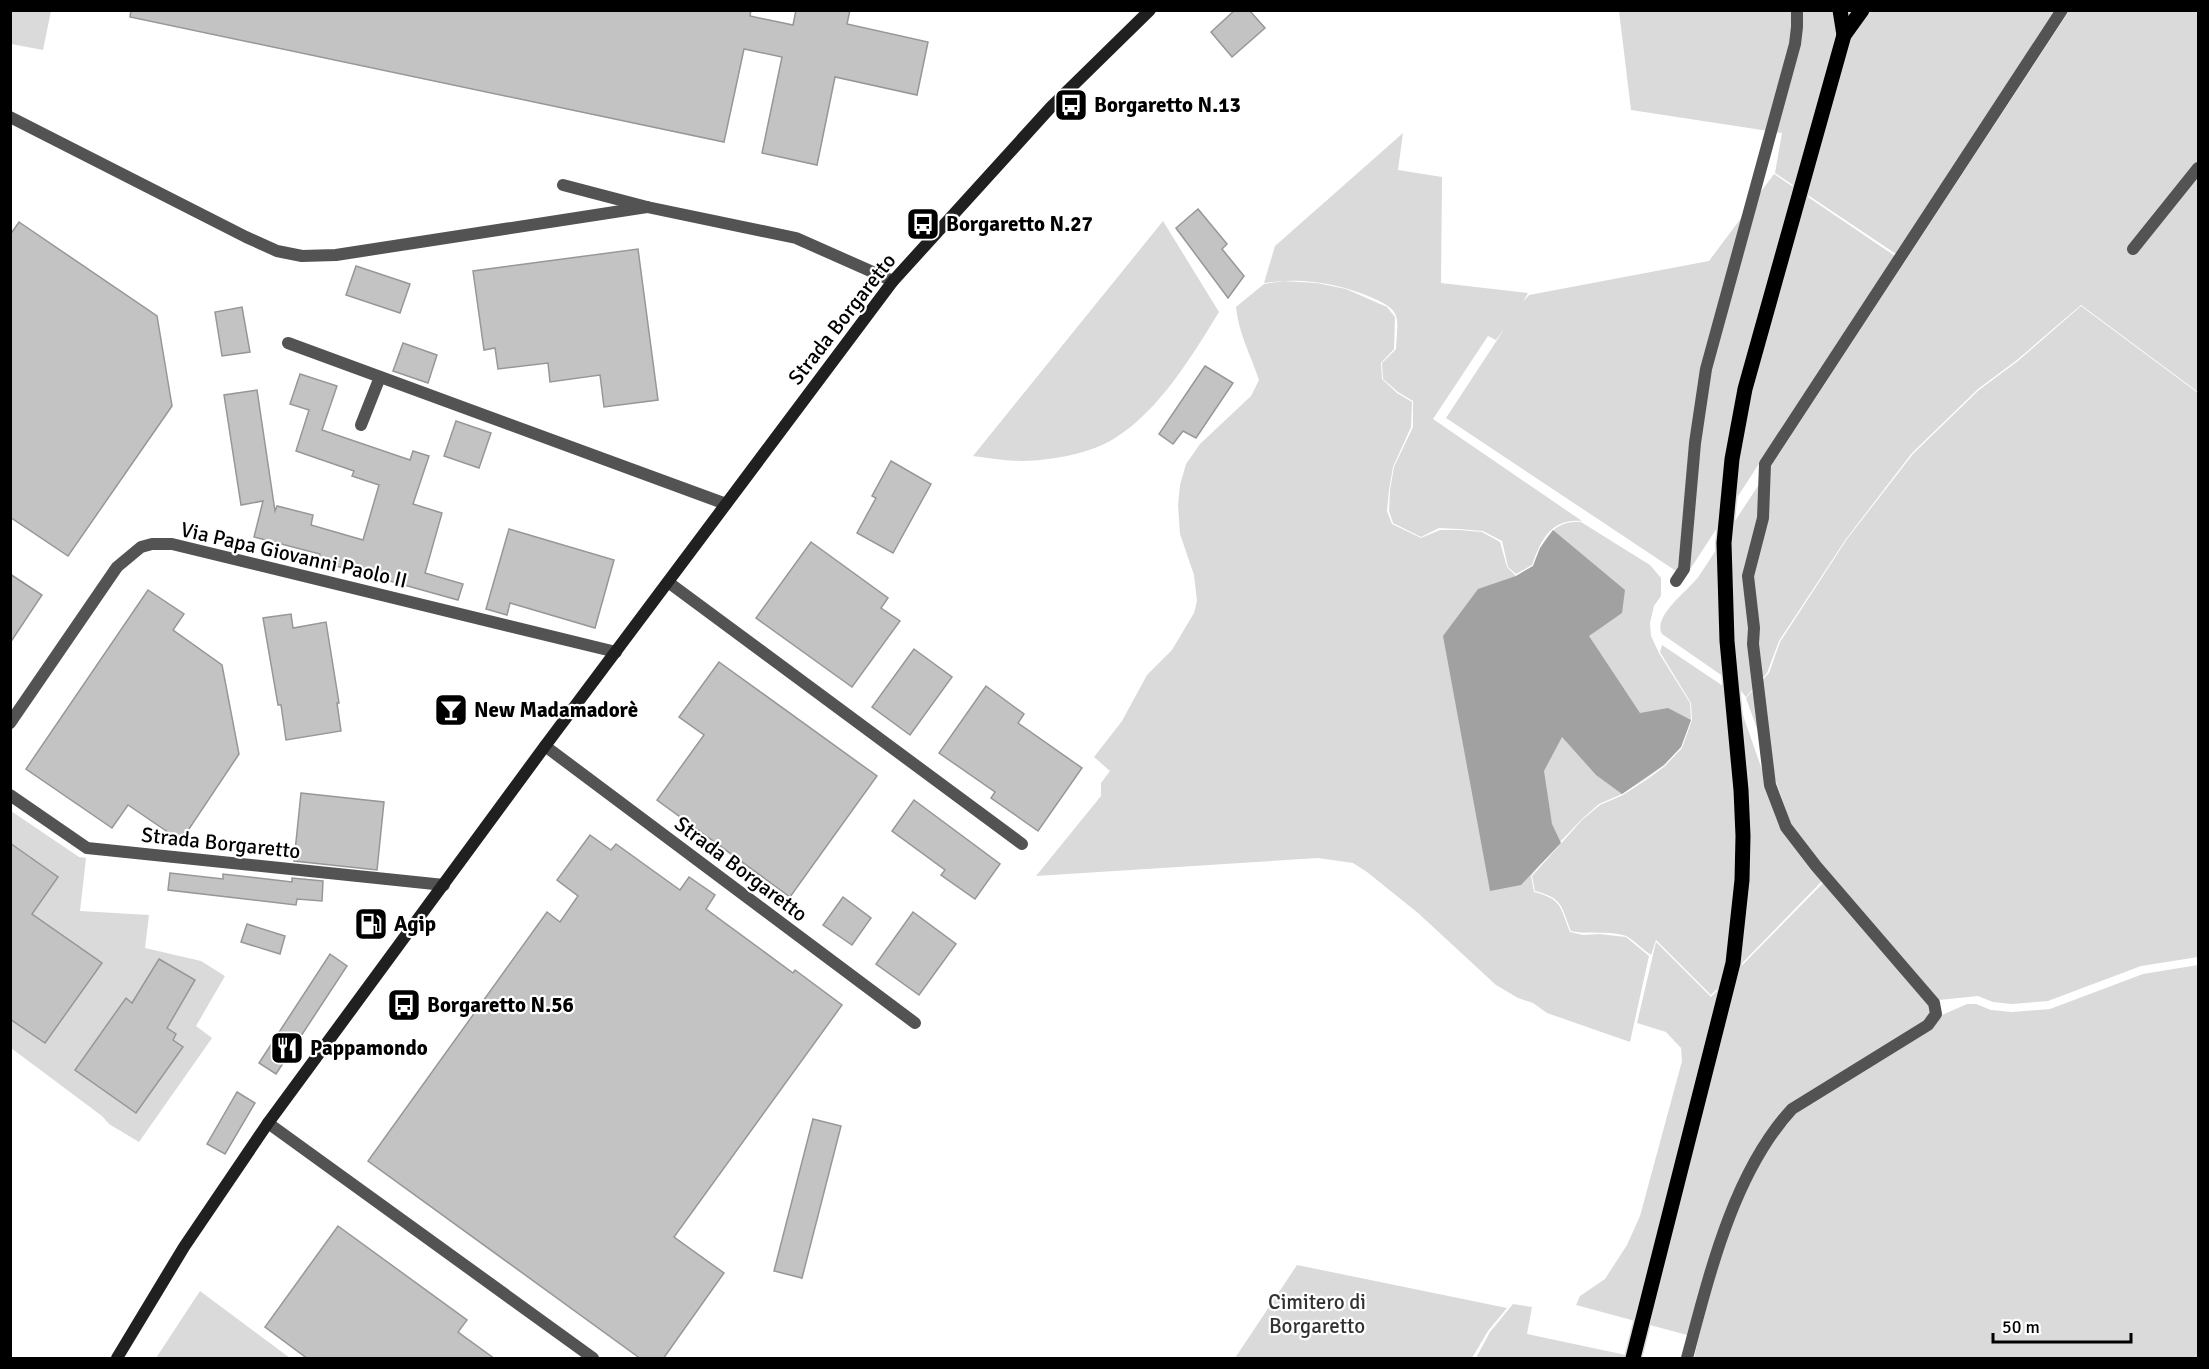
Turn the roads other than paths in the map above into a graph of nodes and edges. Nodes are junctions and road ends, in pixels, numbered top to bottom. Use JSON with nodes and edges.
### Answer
{"nodes":[{"id":1,"x":1150,"y":10,"type":"edge"},
{"id":2,"x":1797,"y":10,"type":"edge"},
{"id":3,"x":1840,"y":10,"type":"edge"},
{"id":4,"x":1862,"y":10,"type":"edge"},
{"id":5,"x":2062,"y":10,"type":"edge"},
{"id":6,"x":1845,"y":35,"type":"junction"},
{"id":7,"x":10,"y":117,"type":"edge"},
{"id":8,"x":2199,"y":168,"type":"edge"},
{"id":9,"x":563,"y":185,"type":"dead end"},
{"id":10,"x":647,"y":207,"type":"junction"},
{"id":11,"x":2133,"y":249,"type":"dead end"},
{"id":12,"x":893,"y":281,"type":"junction"},
{"id":13,"x":288,"y":343,"type":"dead end"},
{"id":14,"x":380,"y":376,"type":"junction"},
{"id":15,"x":361,"y":425,"type":"dead end"},
{"id":16,"x":726,"y":504,"type":"junction"},
{"id":17,"x":1676,"y":581,"type":"dead end"},
{"id":18,"x":669,"y":582,"type":"junction"},
{"id":19,"x":616,"y":652,"type":"junction"},
{"id":20,"x":10,"y":723,"type":"edge"},
{"id":21,"x":545,"y":746,"type":"junction"},
{"id":22,"x":10,"y":795,"type":"edge"},
{"id":23,"x":1022,"y":844,"type":"dead end"},
{"id":24,"x":444,"y":885,"type":"junction"},
{"id":25,"x":915,"y":1023,"type":"dead end"},
{"id":26,"x":268,"y":1123,"type":"junction"},
{"id":27,"x":117,"y":1359,"type":"edge"},
{"id":28,"x":593,"y":1359,"type":"edge"},
{"id":29,"x":1633,"y":1359,"type":"edge"},
{"id":30,"x":1687,"y":1359,"type":"edge"}],
"edges":[{"from":1,"to":12,"type":"street","name":"Strada Borgaretto"},
{"from":2,"to":17,"type":"street"},
{"from":3,"to":6,"type":"main road"},
{"from":4,"to":6,"type":"main road"},
{"from":5,"to":30,"type":"street"},
{"from":6,"to":29,"type":"main road"},
{"from":7,"to":10,"type":"street"},
{"from":8,"to":11,"type":"street"},
{"from":9,"to":10,"type":"street"},
{"from":10,"to":12,"type":"street"},
{"from":12,"to":16,"type":"street","name":"Strada Borgaretto"},
{"from":13,"to":14,"type":"street"},
{"from":14,"to":15,"type":"street"},
{"from":14,"to":16,"type":"street"},
{"from":16,"to":18,"type":"street","name":"Strada Borgaretto"},
{"from":18,"to":19,"type":"street","name":"Strada Borgaretto"},
{"from":18,"to":23,"type":"street"},
{"from":19,"to":20,"type":"street","name":"Via Papa Giovanni Paolo II"},
{"from":19,"to":21,"type":"street","name":"Strada Borgaretto"},
{"from":21,"to":24,"type":"street","name":"Strada Borgaretto"},
{"from":21,"to":25,"type":"street","name":"Strada Borgaretto"},
{"from":22,"to":24,"type":"street","name":"Strada Borgaretto"},
{"from":24,"to":26,"type":"street","name":"Strada Borgaretto"},
{"from":26,"to":27,"type":"street","name":"Strada Borgaretto"},
{"from":26,"to":28,"type":"street"}]}
